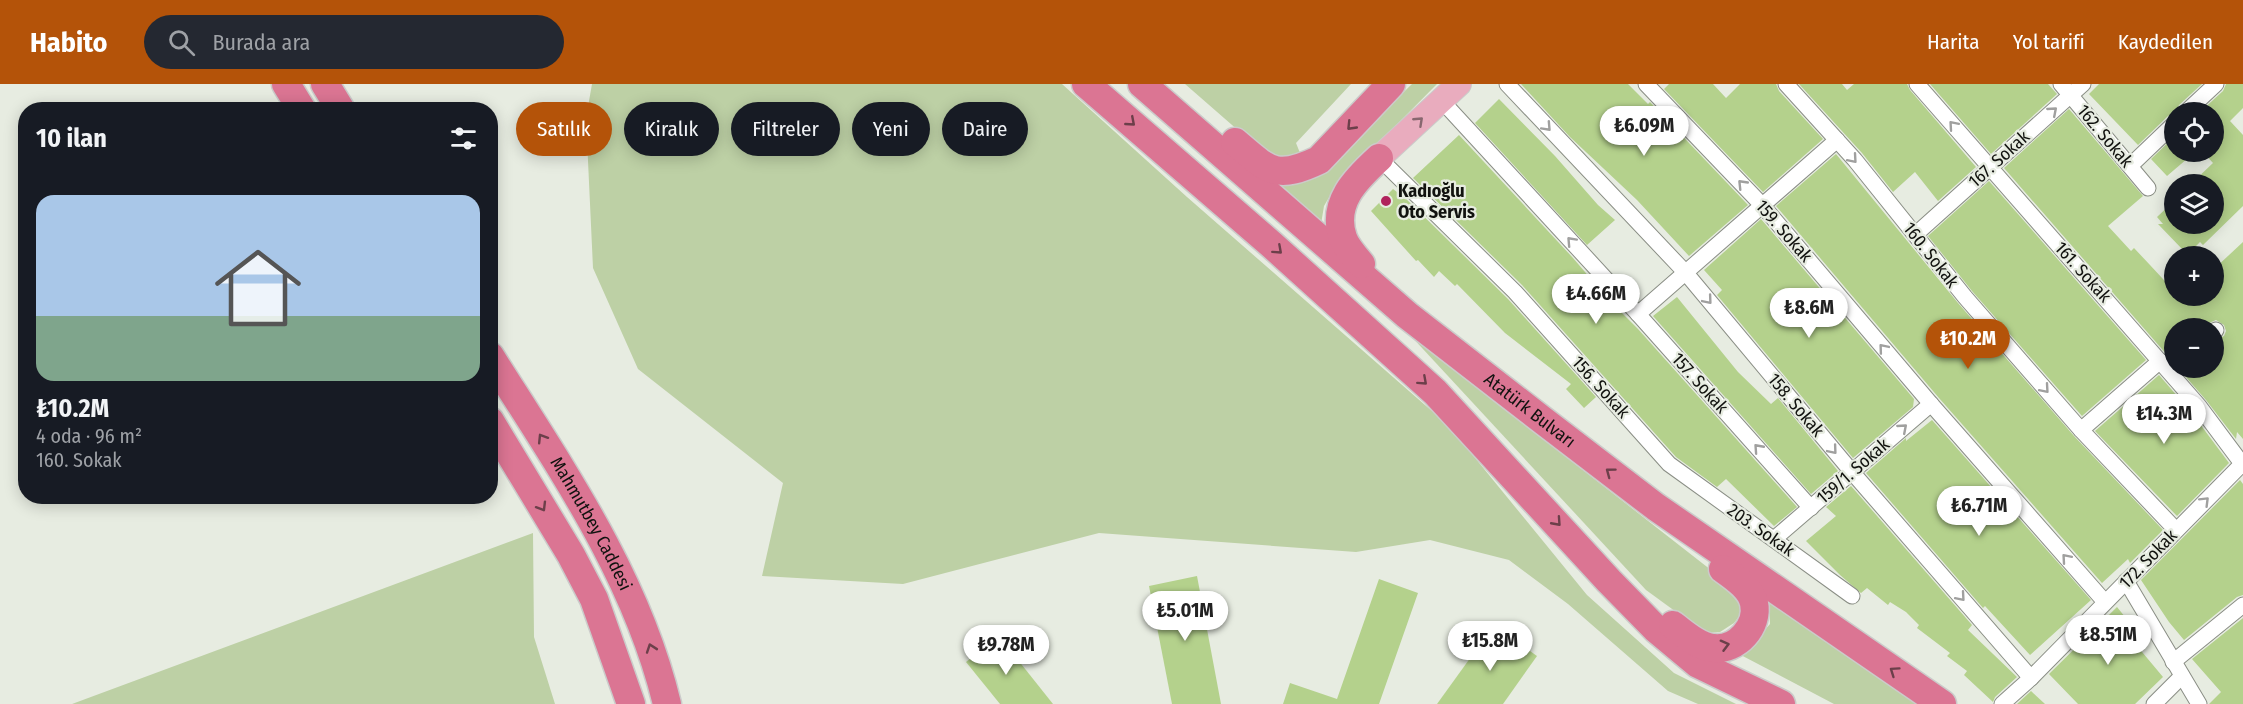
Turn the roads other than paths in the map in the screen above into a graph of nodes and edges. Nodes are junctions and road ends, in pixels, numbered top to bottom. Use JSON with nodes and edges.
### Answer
{"nodes":[{"id":1,"x":286,"y":84,"type":"edge"},
{"id":2,"x":325,"y":84,"type":"edge"},
{"id":3,"x":1086,"y":84,"type":"edge"},
{"id":4,"x":1142,"y":84,"type":"edge"},
{"id":5,"x":1167,"y":84,"type":"edge"},
{"id":6,"x":1391,"y":84,"type":"edge"},
{"id":7,"x":1460,"y":84,"type":"edge"},
{"id":8,"x":1507,"y":84,"type":"edge"},
{"id":9,"x":1646,"y":84,"type":"edge"},
{"id":10,"x":1786,"y":84,"type":"edge"},
{"id":11,"x":1917,"y":84,"type":"edge"},
{"id":12,"x":2083,"y":84,"type":"edge"},
{"id":13,"x":2216,"y":84,"type":"edge"},
{"id":14,"x":2066,"y":89,"type":"edge"},
{"id":15,"x":1442,"y":101,"type":"junction"},
{"id":16,"x":297,"y":102,"type":"edge"},
{"id":17,"x":336,"y":102,"type":"edge"},
{"id":18,"x":2197,"y":102,"type":"edge"},
{"id":19,"x":2164,"y":134,"type":"edge"},
{"id":20,"x":1837,"y":140,"type":"junction"},
{"id":21,"x":1379,"y":158,"type":"junction"},
{"id":22,"x":2130,"y":166,"type":"junction"},
{"id":23,"x":1990,"y":167,"type":"junction"},
{"id":24,"x":2148,"y":188,"type":"dead end"},
{"id":25,"x":1762,"y":205,"type":"junction"},
{"id":26,"x":1916,"y":234,"type":"junction"},
{"id":27,"x":1685,"y":272,"type":"junction"},
{"id":28,"x":1638,"y":314,"type":"junction"},
{"id":29,"x":1407,"y":315,"type":"junction"},
{"id":30,"x":2164,"y":362,"type":"edge"},
{"id":31,"x":498,"y":369,"type":"edge"},
{"id":32,"x":2164,"y":369,"type":"edge"},
{"id":33,"x":2177,"y":378,"type":"edge"},
{"id":34,"x":1931,"y":404,"type":"junction"},
{"id":35,"x":2081,"y":430,"type":"junction"},
{"id":36,"x":498,"y":434,"type":"edge"},
{"id":37,"x":1669,"y":464,"type":"joint"},
{"id":38,"x":2243,"y":464,"type":"edge"},
{"id":39,"x":1852,"y":472,"type":"junction"},
{"id":40,"x":1656,"y":507,"type":"junction"},
{"id":41,"x":1811,"y":508,"type":"junction"},
{"id":42,"x":2176,"y":530,"type":"junction"},
{"id":43,"x":1774,"y":539,"type":"junction"},
{"id":44,"x":1592,"y":561,"type":"junction"},
{"id":45,"x":2126,"y":581,"type":"junction"},
{"id":46,"x":1852,"y":596,"type":"dead end"},
{"id":47,"x":2105,"y":602,"type":"junction"},
{"id":48,"x":2243,"y":605,"type":"edge"},
{"id":49,"x":2174,"y":662,"type":"junction"},
{"id":50,"x":2182,"y":676,"type":"junction"},
{"id":51,"x":2031,"y":678,"type":"junction"},
{"id":52,"x":631,"y":704,"type":"edge"},
{"id":53,"x":667,"y":704,"type":"edge"},
{"id":54,"x":1780,"y":704,"type":"edge"},
{"id":55,"x":1942,"y":704,"type":"edge"},
{"id":56,"x":2002,"y":704,"type":"edge"},
{"id":57,"x":2154,"y":704,"type":"edge"},
{"id":58,"x":2199,"y":704,"type":"edge"}],
"edges":[{"from":1,"to":16,"type":"highway"},
{"from":2,"to":17,"type":"highway"},
{"from":3,"to":44,"type":"highway","one_way":true},
{"from":4,"to":29,"type":"highway","name":"Atatürk Bulvarı"},
{"from":6,"to":5,"type":"highway","one_way":true},
{"from":7,"to":15,"type":"main road"},
{"from":8,"to":27,"type":"street","name":"158. Sokak","one_way":true},
{"from":25,"to":9,"type":"street","name":"159. Sokak","one_way":true},
{"from":10,"to":20,"type":"street","name":"160. Sokak"},
{"from":23,"to":11,"type":"street","name":"161. Sokak","one_way":true},
{"from":12,"to":14,"type":"street","name":"167. Sokak"},
{"from":13,"to":18,"type":"street"},
{"from":14,"to":22,"type":"street","name":"162. Sokak"},
{"from":23,"to":14,"type":"street","name":"167. Sokak","one_way":true},
{"from":21,"to":15,"type":"main road","one_way":true},
{"from":28,"to":15,"type":"street","name":"157. Sokak","one_way":true},
{"from":19,"to":22,"type":"street"},
{"from":20,"to":25,"type":"street"},
{"from":20,"to":26,"type":"street","name":"160. Sokak","one_way":true},
{"from":21,"to":29,"type":"highway"},
{"from":21,"to":37,"type":"street","name":"156. Sokak"},
{"from":22,"to":24,"type":"street","name":"162. Sokak"},
{"from":23,"to":26,"type":"street","name":"167. Sokak"},
{"from":23,"to":30,"type":"street","name":"161. Sokak"},
{"from":25,"to":27,"type":"street"},
{"from":34,"to":25,"type":"street","name":"159. Sokak","one_way":true},
{"from":26,"to":35,"type":"street","name":"160. Sokak","one_way":true},
{"from":27,"to":28,"type":"street"},
{"from":27,"to":39,"type":"street","name":"158. Sokak","one_way":true},
{"from":41,"to":28,"type":"street","name":"157. Sokak","one_way":true},
{"from":40,"to":29,"type":"highway","name":"Atatürk Bulvarı","one_way":true},
{"from":53,"to":31,"type":"highway","name":"Mahmutbey Caddesi","one_way":true},
{"from":32,"to":35,"type":"street"},
{"from":33,"to":38,"type":"street","name":"161. Sokak"},
{"from":39,"to":34,"type":"street","name":"159/1. Sokak","one_way":true},
{"from":47,"to":34,"type":"street","name":"159. Sokak","one_way":true},
{"from":35,"to":42,"type":"street","name":"160. Sokak"},
{"from":36,"to":52,"type":"highway","name":"Mahmutbey Caddesi","one_way":true},
{"from":37,"to":43,"type":"street","name":"203. Sokak"},
{"from":42,"to":38,"type":"street","name":"172. Sokak","one_way":true},
{"from":39,"to":41,"type":"street","name":"159/1. Sokak"},
{"from":39,"to":51,"type":"street","name":"158. Sokak","one_way":true},
{"from":44,"to":40,"type":"highway","one_way":true},
{"from":55,"to":40,"type":"highway","name":"Atatürk Bulvarı","one_way":true},
{"from":41,"to":43,"type":"street","name":"159/1. Sokak"},
{"from":42,"to":45,"type":"street","name":"172. Sokak"},
{"from":43,"to":46,"type":"street","name":"203. Sokak"},
{"from":44,"to":54,"type":"highway"},
{"from":45,"to":47,"type":"street","name":"172. Sokak"},
{"from":45,"to":49,"type":"street"},
{"from":47,"to":51,"type":"street","name":"172. Sokak"},
{"from":48,"to":49,"type":"street"},
{"from":49,"to":50,"type":"street"},
{"from":50,"to":57,"type":"street"},
{"from":50,"to":58,"type":"street"},
{"from":51,"to":56,"type":"street","name":"172. Sokak"}]}
